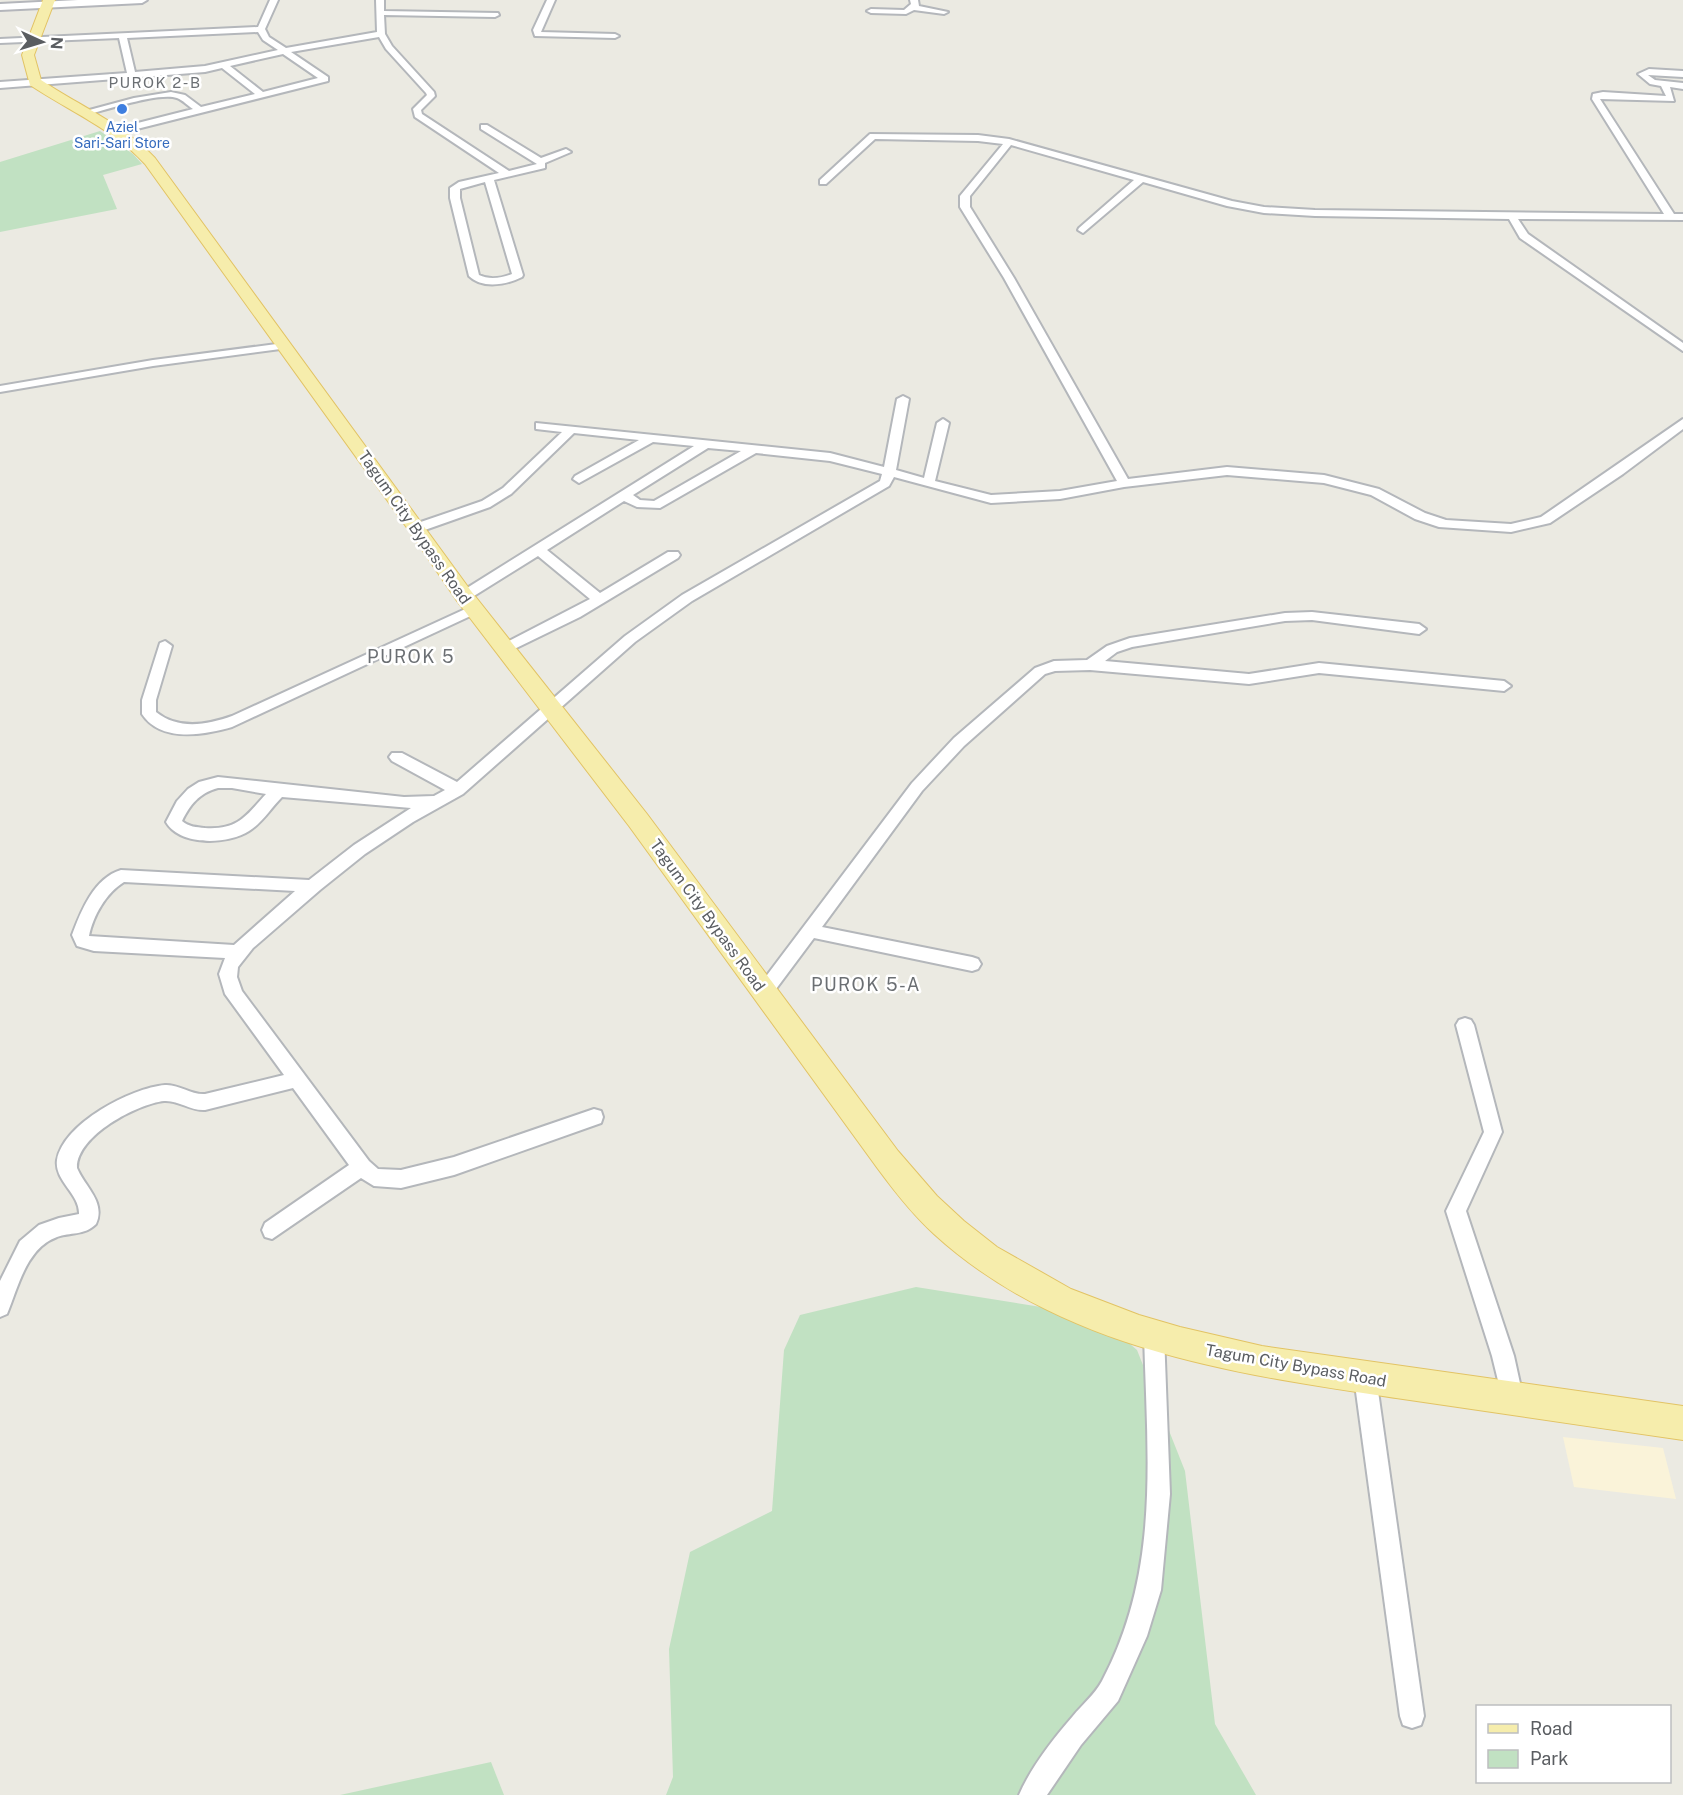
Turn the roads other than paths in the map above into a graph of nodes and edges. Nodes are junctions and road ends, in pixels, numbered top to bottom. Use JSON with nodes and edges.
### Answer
{"nodes":[{"id":1,"x":131,"y":0,"type":"edge"},
{"id":2,"x":142,"y":0,"type":"edge"},
{"id":3,"x":274,"y":0,"type":"edge"},
{"id":4,"x":380,"y":0,"type":"edge"},
{"id":5,"x":551,"y":0,"type":"edge"},
{"id":6,"x":48,"y":2,"type":"edge"},
{"id":7,"x":914,"y":3,"type":"edge"},
{"id":8,"x":0,"y":7,"type":"edge"},
{"id":9,"x":871,"y":11,"type":"dead end"},
{"id":10,"x":944,"y":12,"type":"dead end"},
{"id":11,"x":380,"y":13,"type":"junction"},
{"id":12,"x":495,"y":15,"type":"dead end"},
{"id":13,"x":261,"y":29,"type":"junction"},
{"id":14,"x":381,"y":34,"type":"junction"},
{"id":15,"x":122,"y":35,"type":"junction"},
{"id":16,"x":615,"y":36,"type":"dead end"},
{"id":17,"x":33,"y":39,"type":"junction"},
{"id":18,"x":0,"y":41,"type":"edge"},
{"id":19,"x":284,"y":51,"type":"junction"},
{"id":20,"x":224,"y":65,"type":"junction"},
{"id":21,"x":1683,"y":74,"type":"edge"},
{"id":22,"x":132,"y":75,"type":"junction"},
{"id":23,"x":35,"y":82,"type":"junction"},
{"id":24,"x":1665,"y":84,"type":"junction"},
{"id":25,"x":0,"y":86,"type":"edge"},
{"id":26,"x":1683,"y":86,"type":"edge"},
{"id":27,"x":261,"y":95,"type":"junction"},
{"id":28,"x":199,"y":110,"type":"junction"},
{"id":29,"x":86,"y":112,"type":"junction"},
{"id":30,"x":484,"y":127,"type":"dead end"},
{"id":31,"x":117,"y":131,"type":"junction"},
{"id":32,"x":1010,"y":142,"type":"junction"},
{"id":33,"x":566,"y":152,"type":"dead end"},
{"id":34,"x":540,"y":162,"type":"junction"},
{"id":35,"x":509,"y":175,"type":"junction"},
{"id":36,"x":1142,"y":178,"type":"junction"},
{"id":37,"x":489,"y":179,"type":"junction"},
{"id":38,"x":823,"y":182,"type":"dead end"},
{"id":39,"x":1511,"y":215,"type":"junction"},
{"id":40,"x":1671,"y":217,"type":"junction"},
{"id":41,"x":1683,"y":217,"type":"edge"},
{"id":42,"x":1083,"y":230,"type":"dead end"},
{"id":43,"x":284,"y":346,"type":"junction"},
{"id":44,"x":1683,"y":348,"type":"edge"},
{"id":45,"x":0,"y":389,"type":"edge"},
{"id":46,"x":903,"y":399,"type":"dead end"},
{"id":47,"x":943,"y":423,"type":"dead end"},
{"id":48,"x":1683,"y":423,"type":"edge"},
{"id":49,"x":540,"y":426,"type":"dead end"},
{"id":50,"x":570,"y":431,"type":"junction"},
{"id":51,"x":651,"y":438,"type":"junction"},
{"id":52,"x":704,"y":445,"type":"junction"},
{"id":53,"x":754,"y":449,"type":"junction"},
{"id":54,"x":890,"y":473,"type":"junction"},
{"id":55,"x":579,"y":479,"type":"dead end"},
{"id":56,"x":929,"y":482,"type":"junction"},
{"id":57,"x":1124,"y":483,"type":"junction"},
{"id":58,"x":625,"y":496,"type":"junction"},
{"id":59,"x":417,"y":528,"type":"junction"},
{"id":60,"x":539,"y":550,"type":"junction"},
{"id":61,"x":673,"y":555,"type":"dead end"},
{"id":62,"x":600,"y":600,"type":"junction"},
{"id":63,"x":469,"y":603,"type":"junction"},
{"id":64,"x":1419,"y":629,"type":"dead end"},
{"id":65,"x":165,"y":646,"type":"dead end"},
{"id":66,"x":506,"y":648,"type":"junction"},
{"id":67,"x":1090,"y":665,"type":"junction"},
{"id":68,"x":1504,"y":686,"type":"dead end"},
{"id":69,"x":551,"y":709,"type":"junction"},
{"id":70,"x":397,"y":757,"type":"dead end"},
{"id":71,"x":458,"y":790,"type":"junction"},
{"id":72,"x":278,"y":791,"type":"junction"},
{"id":73,"x":436,"y":801,"type":"junction"},
{"id":74,"x":311,"y":886,"type":"junction"},
{"id":75,"x":811,"y":931,"type":"junction"},
{"id":76,"x":239,"y":952,"type":"junction"},
{"id":77,"x":972,"y":964,"type":"dead end"},
{"id":78,"x":764,"y":992,"type":"junction"},
{"id":79,"x":1465,"y":1025,"type":"dead end"},
{"id":80,"x":299,"y":1079,"type":"junction"},
{"id":81,"x":594,"y":1117,"type":"dead end"},
{"id":82,"x":362,"y":1167,"type":"junction"},
{"id":83,"x":272,"y":1230,"type":"dead end"},
{"id":84,"x":0,"y":1307,"type":"edge"},
{"id":85,"x":1154,"y":1334,"type":"junction"},
{"id":86,"x":1365,"y":1377,"type":"junction"},
{"id":87,"x":1512,"y":1397,"type":"junction"},
{"id":88,"x":1683,"y":1423,"type":"edge"},
{"id":89,"x":1412,"y":1716,"type":"dead end"},
{"id":90,"x":1032,"y":1795,"type":"edge"}],
"edges":[{"from":1,"to":2,"type":"main road"},
{"from":1,"to":6,"type":"main road"},
{"from":3,"to":13,"type":"street"},
{"from":4,"to":11,"type":"street"},
{"from":5,"to":16,"type":"street"},
{"from":6,"to":8,"type":"main road"},
{"from":6,"to":17,"type":"main road"},
{"from":7,"to":9,"type":"street"},
{"from":7,"to":10,"type":"street"},
{"from":11,"to":12,"type":"street"},
{"from":11,"to":14,"type":"street"},
{"from":13,"to":15,"type":"street"},
{"from":13,"to":19,"type":"street"},
{"from":14,"to":19,"type":"street"},
{"from":14,"to":35,"type":"street"},
{"from":15,"to":17,"type":"street"},
{"from":15,"to":22,"type":"street"},
{"from":17,"to":18,"type":"street"},
{"from":17,"to":23,"type":"main road"},
{"from":19,"to":20,"type":"street"},
{"from":19,"to":27,"type":"street"},
{"from":20,"to":22,"type":"street"},
{"from":20,"to":27,"type":"street"},
{"from":21,"to":24,"type":"street"},
{"from":22,"to":23,"type":"street"},
{"from":23,"to":25,"type":"street"},
{"from":23,"to":29,"type":"main road","name":"Tagum City Bypass Road"},
{"from":24,"to":26,"type":"street"},
{"from":24,"to":40,"type":"street"},
{"from":27,"to":28,"type":"street"},
{"from":28,"to":29,"type":"street"},
{"from":28,"to":31,"type":"street"},
{"from":29,"to":31,"type":"main road","name":"Tagum City Bypass Road"},
{"from":30,"to":34,"type":"street"},
{"from":31,"to":43,"type":"main road","name":"Tagum City Bypass Road"},
{"from":32,"to":36,"type":"street"},
{"from":32,"to":38,"type":"street"},
{"from":32,"to":57,"type":"street"},
{"from":33,"to":34,"type":"street"},
{"from":34,"to":35,"type":"street"},
{"from":35,"to":37,"type":"street"},
{"from":36,"to":39,"type":"street"},
{"from":36,"to":42,"type":"street"},
{"from":37,"to":37,"type":"street"},
{"from":39,"to":40,"type":"street"},
{"from":39,"to":44,"type":"street"},
{"from":40,"to":41,"type":"street"},
{"from":43,"to":45,"type":"street"},
{"from":43,"to":59,"type":"main road","name":"Tagum City Bypass Road"},
{"from":46,"to":54,"type":"street"},
{"from":47,"to":56,"type":"street"},
{"from":48,"to":57,"type":"street"},
{"from":49,"to":50,"type":"street"},
{"from":50,"to":51,"type":"street"},
{"from":50,"to":59,"type":"street"},
{"from":51,"to":52,"type":"street"},
{"from":51,"to":55,"type":"street"},
{"from":52,"to":53,"type":"street"},
{"from":52,"to":58,"type":"street"},
{"from":53,"to":54,"type":"street"},
{"from":53,"to":58,"type":"street"},
{"from":54,"to":56,"type":"street"},
{"from":54,"to":69,"type":"street"},
{"from":56,"to":57,"type":"street"},
{"from":58,"to":60,"type":"street"},
{"from":59,"to":63,"type":"main road","name":"Tagum City Bypass Road"},
{"from":60,"to":62,"type":"street"},
{"from":60,"to":63,"type":"street"},
{"from":61,"to":62,"type":"street"},
{"from":62,"to":66,"type":"street"},
{"from":63,"to":65,"type":"street"},
{"from":63,"to":66,"type":"main road","name":"Tagum City Bypass Road"},
{"from":64,"to":67,"type":"street"},
{"from":66,"to":69,"type":"main road","name":"Tagum City Bypass Road"},
{"from":67,"to":68,"type":"street"},
{"from":67,"to":75,"type":"street"},
{"from":69,"to":71,"type":"street"},
{"from":69,"to":78,"type":"main road","name":"Tagum City Bypass Road"},
{"from":70,"to":71,"type":"street"},
{"from":71,"to":73,"type":"street"},
{"from":72,"to":72,"type":"street"},
{"from":72,"to":73,"type":"street"},
{"from":73,"to":74,"type":"street"},
{"from":74,"to":76,"type":"street"},
{"from":74,"to":76,"type":"street"},
{"from":75,"to":77,"type":"street"},
{"from":75,"to":78,"type":"street"},
{"from":76,"to":80,"type":"street"},
{"from":78,"to":85,"type":"main road","name":"Tagum City Bypass Road"},
{"from":79,"to":87,"type":"street"},
{"from":80,"to":82,"type":"street"},
{"from":80,"to":84,"type":"street"},
{"from":81,"to":82,"type":"street"},
{"from":82,"to":83,"type":"street"},
{"from":85,"to":86,"type":"main road","name":"Tagum City Bypass Road"},
{"from":85,"to":90,"type":"street"},
{"from":86,"to":87,"type":"main road","name":"Tagum City Bypass Road"},
{"from":86,"to":89,"type":"street"},
{"from":87,"to":88,"type":"main road","name":"Tagum City Bypass Road"}]}
